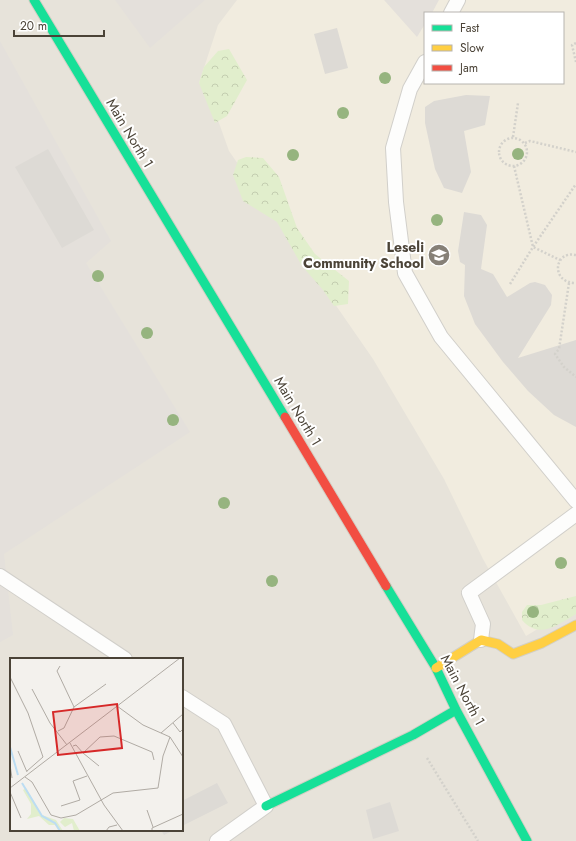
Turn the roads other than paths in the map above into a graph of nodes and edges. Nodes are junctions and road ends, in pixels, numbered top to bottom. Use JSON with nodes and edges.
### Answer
{"nodes":[{"id":1,"x":34,"y":0,"type":"edge"},
{"id":2,"x":458,"y":0,"type":"edge"},
{"id":3,"x":452,"y":12,"type":"edge"},
{"id":4,"x":424,"y":64,"type":"edge"},
{"id":5,"x":576,"y":501,"type":"edge"},
{"id":6,"x":576,"y":514,"type":"edge"},
{"id":7,"x":0,"y":576,"type":"edge"},
{"id":8,"x":576,"y":625,"type":"edge"},
{"id":9,"x":482,"y":640,"type":"junction"},
{"id":10,"x":123,"y":658,"type":"edge"},
{"id":11,"x":436,"y":668,"type":"junction"},
{"id":12,"x":183,"y":698,"type":"edge"},
{"id":13,"x":456,"y":710,"type":"junction"},
{"id":14,"x":266,"y":806,"type":"junction"},
{"id":15,"x":217,"y":841,"type":"edge"},
{"id":16,"x":527,"y":841,"type":"edge"}],
"edges":[{"from":1,"to":11,"type":"main road","name":"Main North 1"},
{"from":2,"to":3,"type":"lane"},
{"from":4,"to":5,"type":"lane"},
{"from":6,"to":9,"type":"lane"},
{"from":7,"to":10,"type":"lane"},
{"from":8,"to":9,"type":"main road"},
{"from":9,"to":11,"type":"main road"},
{"from":11,"to":13,"type":"main road","name":"Main North 1"},
{"from":12,"to":14,"type":"lane"},
{"from":13,"to":14,"type":"main road"},
{"from":13,"to":16,"type":"main road","name":"Main North 1"},
{"from":14,"to":15,"type":"lane"}]}
